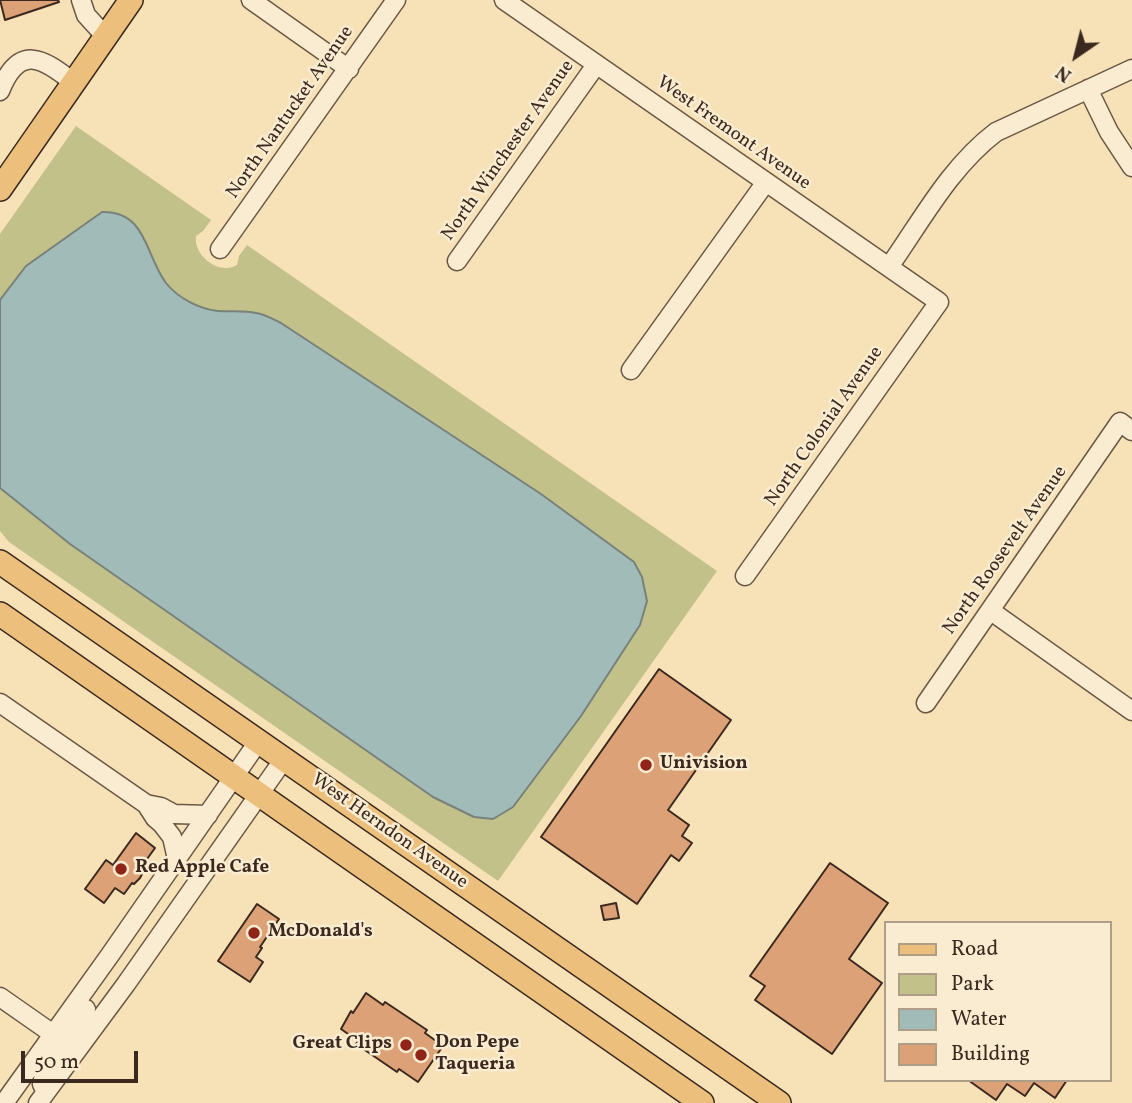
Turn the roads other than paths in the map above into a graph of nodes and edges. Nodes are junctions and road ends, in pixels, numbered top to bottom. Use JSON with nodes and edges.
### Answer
{"nodes":[{"id":1,"x":81,"y":0,"type":"edge"},
{"id":2,"x":251,"y":0,"type":"edge"},
{"id":3,"x":397,"y":0,"type":"edge"},
{"id":4,"x":504,"y":0,"type":"edge"},
{"id":5,"x":130,"y":1,"type":"edge"},
{"id":6,"x":106,"y":37,"type":"junction"},
{"id":7,"x":596,"y":65,"type":"junction"},
{"id":8,"x":349,"y":68,"type":"junction"},
{"id":9,"x":1132,"y":69,"type":"edge"},
{"id":10,"x":74,"y":83,"type":"junction"},
{"id":11,"x":1088,"y":89,"type":"junction"},
{"id":12,"x":0,"y":91,"type":"edge"},
{"id":13,"x":1132,"y":167,"type":"edge"},
{"id":14,"x":766,"y":182,"type":"junction"},
{"id":15,"x":0,"y":188,"type":"edge"},
{"id":16,"x":220,"y":249,"type":"dead end"},
{"id":17,"x":457,"y":261,"type":"dead end"},
{"id":18,"x":889,"y":267,"type":"junction"},
{"id":19,"x":939,"y":302,"type":"joint"},
{"id":20,"x":631,"y":370,"type":"dead end"},
{"id":21,"x":1126,"y":426,"type":"edge"},
{"id":22,"x":0,"y":562,"type":"edge"},
{"id":23,"x":745,"y":576,"type":"dead end"},
{"id":24,"x":990,"y":611,"type":"junction"},
{"id":25,"x":0,"y":614,"type":"edge"},
{"id":26,"x":0,"y":703,"type":"edge"},
{"id":27,"x":926,"y":703,"type":"dead end"},
{"id":28,"x":1132,"y":710,"type":"edge"},
{"id":29,"x":258,"y":741,"type":"junction"},
{"id":30,"x":284,"y":759,"type":"junction"},
{"id":31,"x":234,"y":777,"type":"junction"},
{"id":32,"x":260,"y":795,"type":"junction"},
{"id":33,"x":146,"y":804,"type":"junction"},
{"id":34,"x":208,"y":814,"type":"junction"},
{"id":35,"x":177,"y":859,"type":"junction"},
{"id":36,"x":110,"y":956,"type":"junction"},
{"id":37,"x":0,"y":997,"type":"edge"},
{"id":38,"x":53,"y":1034,"type":"junction"},
{"id":39,"x":42,"y":1097,"type":"edge"},
{"id":40,"x":4,"y":1103,"type":"edge"},
{"id":41,"x":702,"y":1103,"type":"edge"},
{"id":42,"x":779,"y":1103,"type":"edge"}],
"edges":[{"from":1,"to":6,"type":"street"},
{"from":2,"to":8,"type":"street"},
{"from":3,"to":8,"type":"street","name":"North Nantucket Avenue"},
{"from":4,"to":7,"type":"street","name":"West Fremont Avenue"},
{"from":5,"to":6,"type":"main road"},
{"from":6,"to":10,"type":"main road"},
{"from":7,"to":14,"type":"street","name":"West Fremont Avenue"},
{"from":7,"to":17,"type":"street","name":"North Winchester Avenue"},
{"from":8,"to":16,"type":"street","name":"North Nantucket Avenue"},
{"from":9,"to":11,"type":"street"},
{"from":10,"to":12,"type":"street"},
{"from":10,"to":15,"type":"main road"},
{"from":11,"to":13,"type":"street"},
{"from":11,"to":18,"type":"street"},
{"from":14,"to":18,"type":"street","name":"West Fremont Avenue"},
{"from":14,"to":20,"type":"street"},
{"from":18,"to":19,"type":"street","name":"West Fremont Avenue"},
{"from":19,"to":23,"type":"street","name":"North Colonial Avenue"},
{"from":21,"to":24,"type":"street","name":"North Roosevelt Avenue"},
{"from":22,"to":29,"type":"main road","name":"West Herndon Avenue"},
{"from":24,"to":27,"type":"street","name":"North Roosevelt Avenue"},
{"from":24,"to":28,"type":"street"},
{"from":25,"to":31,"type":"main road"},
{"from":26,"to":33,"type":"street"},
{"from":29,"to":30,"type":"main road","name":"West Herndon Avenue"},
{"from":29,"to":31,"type":"street"},
{"from":30,"to":32,"type":"street"},
{"from":30,"to":42,"type":"main road","name":"West Herndon Avenue"},
{"from":31,"to":32,"type":"main road"},
{"from":31,"to":34,"type":"street"},
{"from":32,"to":39,"type":"street"},
{"from":32,"to":41,"type":"main road"},
{"from":33,"to":34,"type":"street"},
{"from":33,"to":35,"type":"street"},
{"from":34,"to":35,"type":"street"},
{"from":35,"to":36,"type":"street"},
{"from":36,"to":38,"type":"street"},
{"from":36,"to":39,"type":"street"},
{"from":37,"to":38,"type":"street"},
{"from":38,"to":40,"type":"street"}]}
